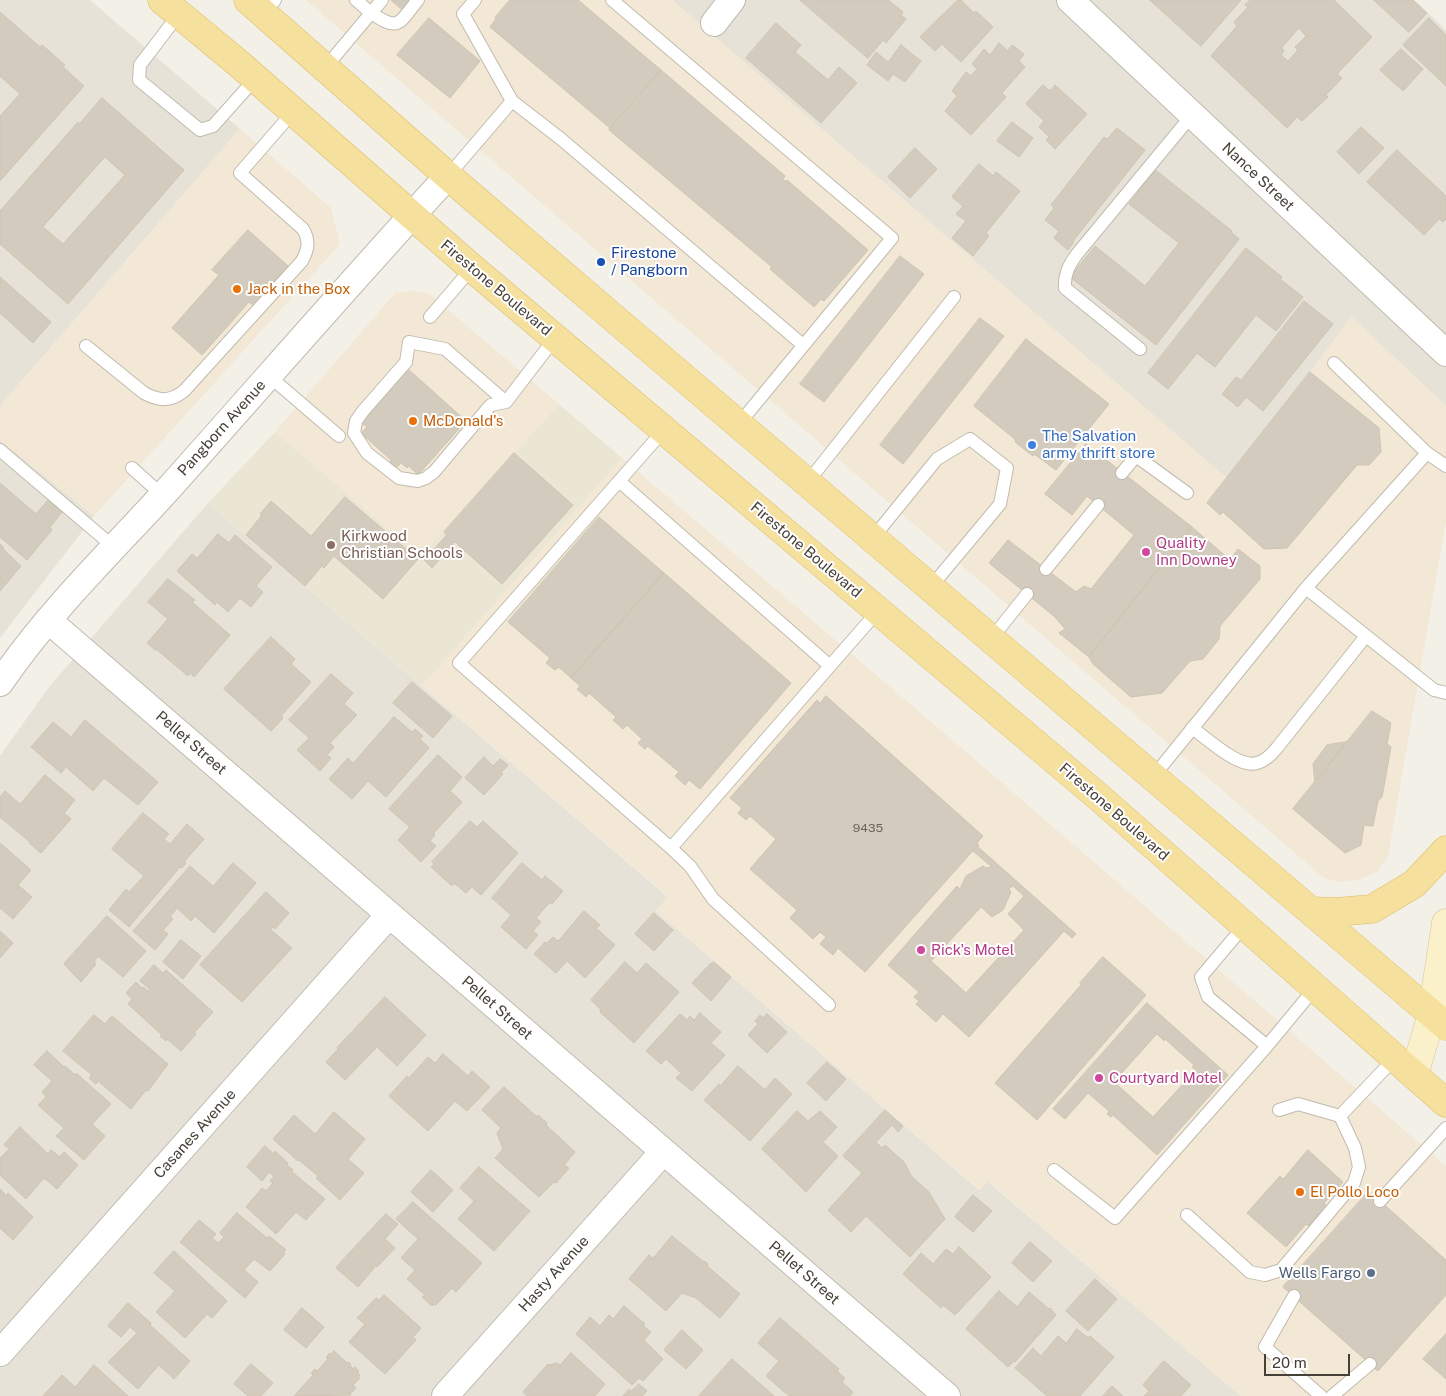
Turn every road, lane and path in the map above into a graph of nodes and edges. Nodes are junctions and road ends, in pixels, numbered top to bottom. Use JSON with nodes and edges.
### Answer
{"nodes":[{"id":1,"x":356,"y":0,"type":"edge"},
{"id":2,"x":382,"y":0,"type":"edge"},
{"id":3,"x":418,"y":0,"type":"edge"},
{"id":4,"x":475,"y":0,"type":"edge"},
{"id":5,"x":612,"y":0,"type":"edge"},
{"id":6,"x":732,"y":0,"type":"edge"},
{"id":7,"x":1070,"y":0,"type":"edge"},
{"id":8,"x":262,"y":5,"type":"edge"},
{"id":9,"x":170,"y":7,"type":"edge"},
{"id":10,"x":371,"y":13,"type":"junction"},
{"id":11,"x":714,"y":23,"type":"dead end"},
{"id":12,"x":325,"y":68,"type":"junction"},
{"id":13,"x":255,"y":78,"type":"junction"},
{"id":14,"x":512,"y":101,"type":"junction"},
{"id":15,"x":293,"y":112,"type":"junction"},
{"id":16,"x":1192,"y":115,"type":"junction"},
{"id":17,"x":448,"y":176,"type":"junction"},
{"id":18,"x":411,"y":216,"type":"junction"},
{"id":19,"x":472,"y":268,"type":"junction"},
{"id":20,"x":954,"y":297,"type":"dead end"},
{"id":21,"x":430,"y":318,"type":"dead end"},
{"id":22,"x":555,"y":338,"type":"junction"},
{"id":23,"x":86,"y":346,"type":"dead end"},
{"id":24,"x":803,"y":346,"type":"junction"},
{"id":25,"x":1140,"y":349,"type":"dead end"},
{"id":26,"x":1446,"y":353,"type":"edge"},
{"id":27,"x":1334,"y":363,"type":"dead end"},
{"id":28,"x":269,"y":376,"type":"junction"},
{"id":29,"x":506,"y":402,"type":"junction"},
{"id":30,"x":738,"y":425,"type":"junction"},
{"id":31,"x":664,"y":430,"type":"junction"},
{"id":32,"x":339,"y":436,"type":"dead end"},
{"id":33,"x":0,"y":450,"type":"edge"},
{"id":34,"x":1427,"y":453,"type":"junction"},
{"id":35,"x":1446,"y":466,"type":"edge"},
{"id":36,"x":132,"y":468,"type":"dead end"},
{"id":37,"x":1122,"y":473,"type":"dead end"},
{"id":38,"x":619,"y":481,"type":"junction"},
{"id":39,"x":807,"y":483,"type":"junction"},
{"id":40,"x":1187,"y":493,"type":"dead end"},
{"id":41,"x":162,"y":495,"type":"junction"},
{"id":42,"x":1098,"y":506,"type":"dead end"},
{"id":43,"x":872,"y":539,"type":"junction"},
{"id":44,"x":115,"y":548,"type":"junction"},
{"id":45,"x":1046,"y":569,"type":"dead end"},
{"id":46,"x":930,"y":588,"type":"junction"},
{"id":47,"x":1306,"y":588,"type":"junction"},
{"id":48,"x":1027,"y":594,"type":"dead end"},
{"id":49,"x":878,"y":611,"type":"junction"},
{"id":50,"x":48,"y":620,"type":"junction"},
{"id":51,"x":1366,"y":636,"type":"junction"},
{"id":52,"x":991,"y":639,"type":"junction"},
{"id":53,"x":830,"y":666,"type":"junction"},
{"id":54,"x":0,"y":683,"type":"edge"},
{"id":55,"x":1446,"y":693,"type":"edge"},
{"id":56,"x":1192,"y":728,"type":"junction"},
{"id":57,"x":1153,"y":777,"type":"junction"},
{"id":58,"x":671,"y":848,"type":"junction"},
{"id":59,"x":1446,"y":850,"type":"edge"},
{"id":60,"x":1311,"y":911,"type":"junction"},
{"id":61,"x":389,"y":915,"type":"junction"},
{"id":62,"x":1446,"y":923,"type":"edge"},
{"id":63,"x":1244,"y":926,"type":"junction"},
{"id":64,"x":1316,"y":988,"type":"junction"},
{"id":65,"x":829,"y":1005,"type":"dead end"},
{"id":66,"x":1439,"y":1020,"type":"edge"},
{"id":67,"x":1267,"y":1046,"type":"junction"},
{"id":68,"x":1404,"y":1066,"type":"junction"},
{"id":69,"x":1446,"y":1103,"type":"edge"},
{"id":70,"x":1280,"y":1110,"type":"dead end"},
{"id":71,"x":1340,"y":1116,"type":"junction"},
{"id":72,"x":1446,"y":1128,"type":"edge"},
{"id":73,"x":663,"y":1152,"type":"junction"},
{"id":74,"x":1054,"y":1170,"type":"dead end"},
{"id":75,"x":1380,"y":1201,"type":"dead end"},
{"id":76,"x":1187,"y":1215,"type":"dead end"},
{"id":77,"x":1294,"y":1296,"type":"dead end"},
{"id":78,"x":0,"y":1353,"type":"edge"},
{"id":79,"x":1370,"y":1364,"type":"dead end"},
{"id":80,"x":936,"y":1393,"type":"edge"},
{"id":81,"x":445,"y":1396,"type":"edge"},
{"id":82,"x":1322,"y":1396,"type":"edge"},
{"id":83,"x":1332,"y":1396,"type":"edge"}],
"edges":[{"from":1,"to":10,"type":"lane"},
{"from":2,"to":10,"type":"lane"},
{"from":3,"to":10,"type":"lane"},
{"from":4,"to":14,"type":"lane"},
{"from":5,"to":24,"type":"lane"},
{"from":6,"to":11,"type":"street"},
{"from":7,"to":16,"type":"street","name":"Nance Street"},
{"from":8,"to":12,"type":"main road"},
{"from":9,"to":13,"type":"main road","name":"Firestone Boulevard"},
{"from":9,"to":13,"type":"lane"},
{"from":10,"to":12,"type":"lane"},
{"from":12,"to":17,"type":"main road"},
{"from":13,"to":15,"type":"main road","name":"Firestone Boulevard"},
{"from":14,"to":17,"type":"lane"},
{"from":14,"to":24,"type":"lane"},
{"from":15,"to":18,"type":"main road","name":"Firestone Boulevard"},
{"from":15,"to":23,"type":"lane"},
{"from":16,"to":25,"type":"lane"},
{"from":16,"to":26,"type":"street","name":"Nance Street"},
{"from":17,"to":18,"type":"street","name":"Pangborn Avenue"},
{"from":17,"to":30,"type":"main road"},
{"from":18,"to":19,"type":"main road","name":"Firestone Boulevard"},
{"from":18,"to":28,"type":"street","name":"Pangborn Avenue"},
{"from":19,"to":21,"type":"lane"},
{"from":19,"to":22,"type":"main road","name":"Firestone Boulevard"},
{"from":20,"to":39,"type":"lane"},
{"from":22,"to":29,"type":"lane"},
{"from":22,"to":31,"type":"main road","name":"Firestone Boulevard"},
{"from":24,"to":30,"type":"lane"},
{"from":27,"to":34,"type":"lane"},
{"from":28,"to":32,"type":"lane"},
{"from":28,"to":41,"type":"street","name":"Pangborn Avenue"},
{"from":29,"to":29,"type":"lane"},
{"from":30,"to":39,"type":"main road"},
{"from":31,"to":38,"type":"lane"},
{"from":31,"to":49,"type":"main road","name":"Firestone Boulevard"},
{"from":33,"to":44,"type":"lane"},
{"from":34,"to":35,"type":"lane"},
{"from":34,"to":47,"type":"lane"},
{"from":36,"to":41,"type":"lane"},
{"from":37,"to":40,"type":"lane"},
{"from":38,"to":53,"type":"lane"},
{"from":38,"to":58,"type":"lane"},
{"from":39,"to":43,"type":"main road"},
{"from":41,"to":44,"type":"street","name":"Pangborn Avenue"},
{"from":42,"to":45,"type":"lane"},
{"from":43,"to":46,"type":"main road"},
{"from":43,"to":46,"type":"lane"},
{"from":44,"to":50,"type":"street","name":"Pangborn Avenue"},
{"from":46,"to":52,"type":"main road"},
{"from":47,"to":51,"type":"lane"},
{"from":47,"to":56,"type":"lane"},
{"from":48,"to":52,"type":"lane"},
{"from":49,"to":53,"type":"lane"},
{"from":49,"to":63,"type":"main road","name":"Firestone Boulevard"},
{"from":50,"to":54,"type":"street","name":"Pangborn Avenue"},
{"from":50,"to":61,"type":"street","name":"Pellet Street"},
{"from":51,"to":55,"type":"lane"},
{"from":51,"to":56,"type":"lane"},
{"from":52,"to":57,"type":"main road"},
{"from":53,"to":58,"type":"lane"},
{"from":56,"to":57,"type":"lane"},
{"from":57,"to":60,"type":"main road"},
{"from":58,"to":65,"type":"lane"},
{"from":59,"to":60,"type":"main road"},
{"from":60,"to":66,"type":"main road"},
{"from":61,"to":73,"type":"street","name":"Pellet Street"},
{"from":61,"to":78,"type":"street","name":"Casanes Avenue"},
{"from":62,"to":66,"type":"main road"},
{"from":63,"to":64,"type":"main road","name":"Firestone Boulevard"},
{"from":63,"to":67,"type":"lane"},
{"from":64,"to":67,"type":"lane"},
{"from":64,"to":68,"type":"main road","name":"Firestone Boulevard"},
{"from":66,"to":68,"type":"main road"},
{"from":67,"to":74,"type":"lane"},
{"from":68,"to":69,"type":"main road","name":"Firestone Boulevard"},
{"from":68,"to":71,"type":"lane"},
{"from":70,"to":71,"type":"lane"},
{"from":71,"to":76,"type":"lane"},
{"from":72,"to":75,"type":"lane"},
{"from":73,"to":80,"type":"street","name":"Pellet Street"},
{"from":73,"to":81,"type":"street","name":"Hasty Avenue"},
{"from":77,"to":82,"type":"lane"},
{"from":79,"to":83,"type":"lane"}]}
